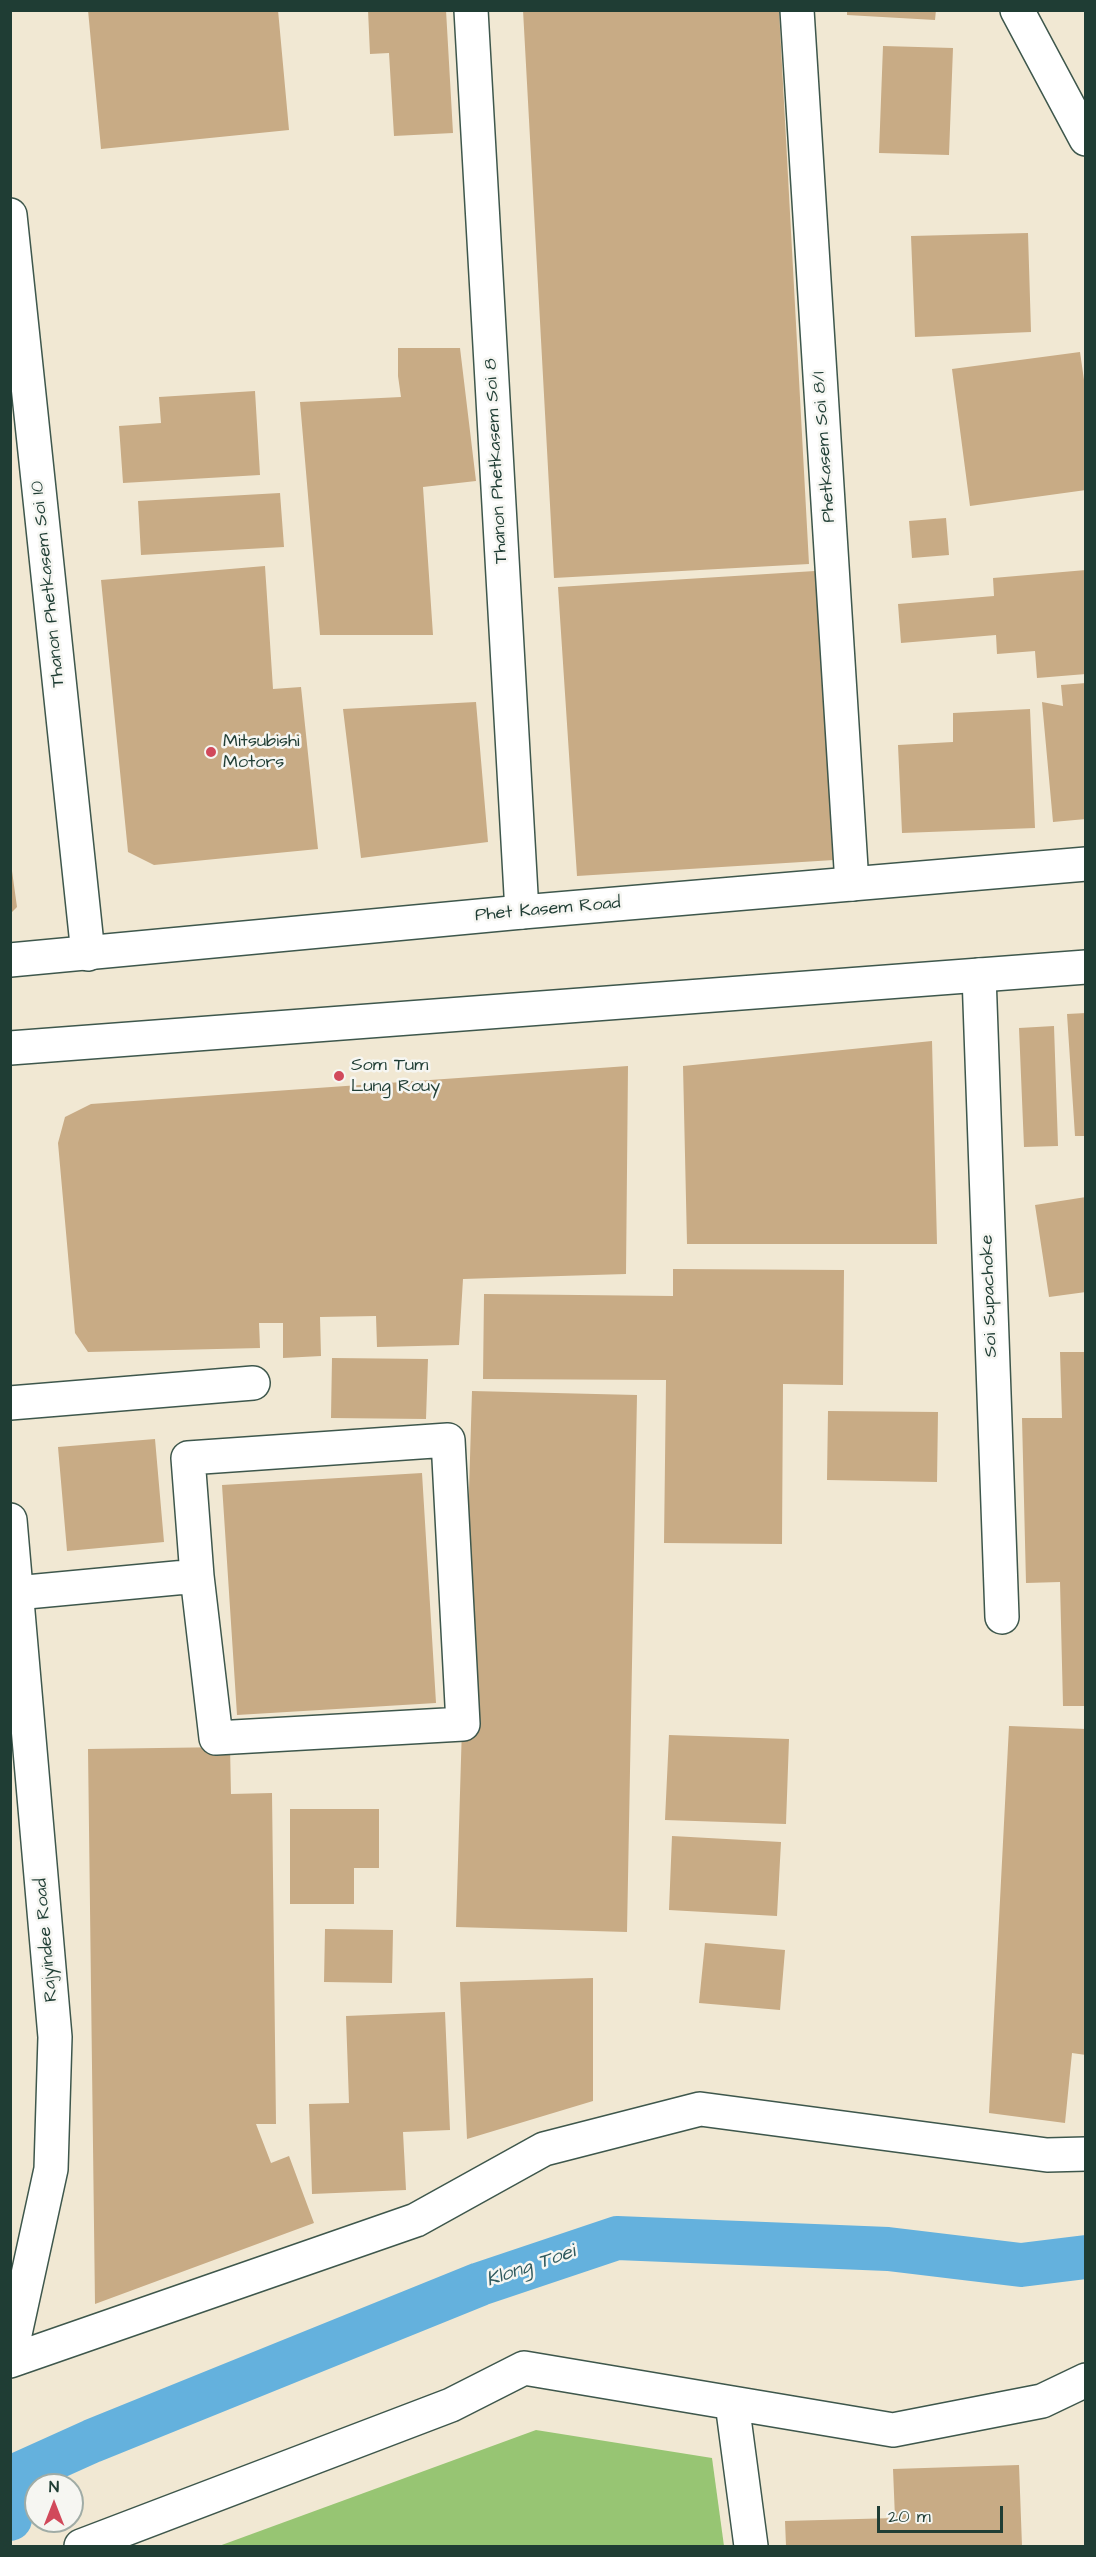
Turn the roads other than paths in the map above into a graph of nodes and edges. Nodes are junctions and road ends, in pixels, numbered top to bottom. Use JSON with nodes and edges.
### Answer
{"nodes":[{"id":1,"x":471,"y":10,"type":"edge"},
{"id":2,"x":797,"y":10,"type":"edge"},
{"id":3,"x":1017,"y":10,"type":"edge"},
{"id":4,"x":1086,"y":139,"type":"edge"},
{"id":5,"x":10,"y":214,"type":"edge"},
{"id":6,"x":1086,"y":864,"type":"edge"},
{"id":7,"x":852,"y":884,"type":"junction"},
{"id":8,"x":522,"y":912,"type":"junction"},
{"id":9,"x":88,"y":954,"type":"junction"},
{"id":10,"x":10,"y":960,"type":"edge"},
{"id":11,"x":1086,"y":967,"type":"edge"},
{"id":12,"x":979,"y":975,"type":"junction"},
{"id":13,"x":10,"y":1048,"type":"edge"},
{"id":14,"x":253,"y":1383,"type":"dead end"},
{"id":15,"x":10,"y":1403,"type":"edge"},
{"id":16,"x":10,"y":1520,"type":"edge"},
{"id":17,"x":197,"y":1576,"type":"junction"},
{"id":18,"x":16,"y":1593,"type":"junction"},
{"id":19,"x":1002,"y":1617,"type":"dead end"},
{"id":20,"x":1086,"y":2154,"type":"edge"},
{"id":21,"x":10,"y":2359,"type":"edge"},
{"id":22,"x":1086,"y":2380,"type":"edge"},
{"id":23,"x":732,"y":2403,"type":"junction"},
{"id":24,"x":81,"y":2547,"type":"edge"},
{"id":25,"x":751,"y":2547,"type":"edge"}],
"edges":[{"from":1,"to":8,"type":"street","name":"Thanon Phetkasem Soi 8"},
{"from":2,"to":7,"type":"street","name":"Phetkasem Soi 8/1"},
{"from":3,"to":4,"type":"street"},
{"from":5,"to":9,"type":"street","name":"Thanon Phetkasem Soi 10"},
{"from":6,"to":7,"type":"street","name":"Phet Kasem Road"},
{"from":7,"to":8,"type":"street","name":"Phet Kasem Road"},
{"from":8,"to":9,"type":"street","name":"Phet Kasem Road"},
{"from":9,"to":10,"type":"street","name":"Phet Kasem Road"},
{"from":11,"to":12,"type":"street"},
{"from":12,"to":13,"type":"street"},
{"from":12,"to":19,"type":"street","name":"Soi Supachoke"},
{"from":14,"to":15,"type":"street"},
{"from":16,"to":18,"type":"street","name":"Rajyindee Road"},
{"from":17,"to":17,"type":"street"},
{"from":17,"to":18,"type":"street"},
{"from":18,"to":21,"type":"street","name":"Rajyindee Road"},
{"from":20,"to":21,"type":"street"},
{"from":22,"to":23,"type":"street"},
{"from":23,"to":24,"type":"street"},
{"from":23,"to":25,"type":"street"}]}
